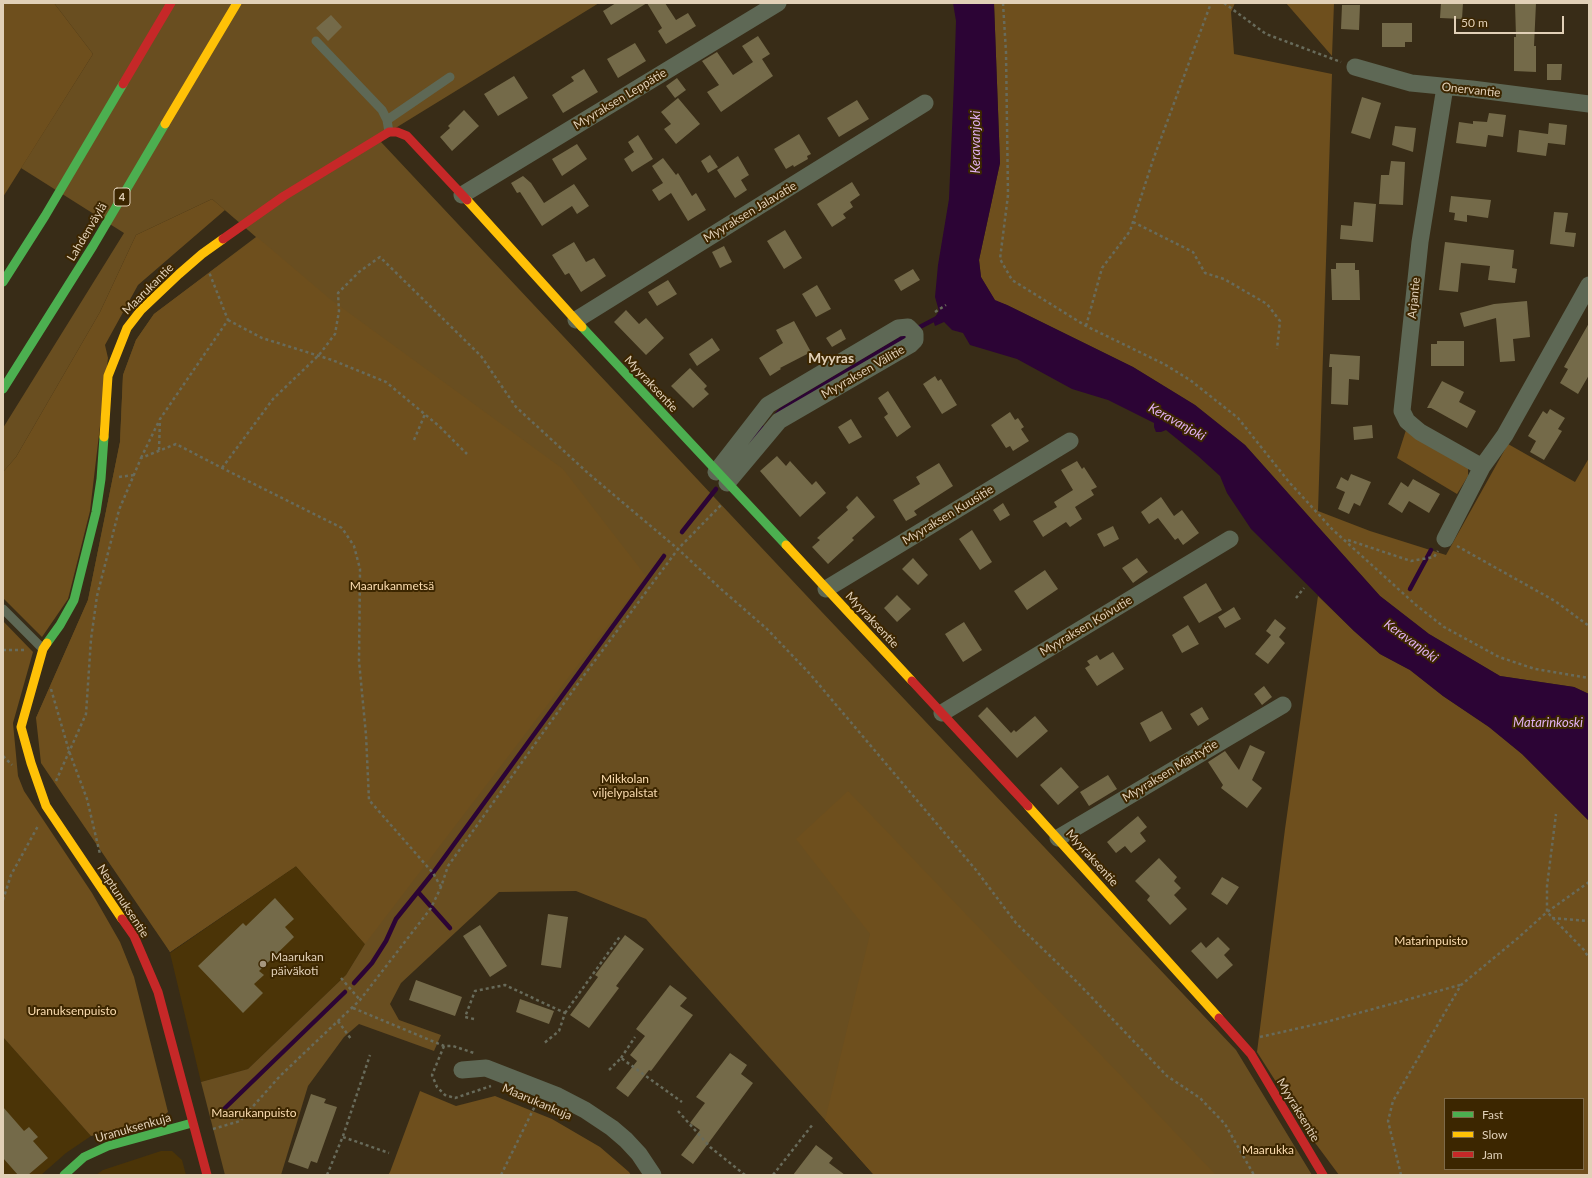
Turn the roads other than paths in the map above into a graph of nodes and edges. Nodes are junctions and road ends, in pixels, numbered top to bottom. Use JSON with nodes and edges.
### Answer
{"nodes":[{"id":1,"x":171,"y":3,"type":"edge"},
{"id":2,"x":237,"y":3,"type":"edge"},
{"id":3,"x":778,"y":3,"type":"edge"},
{"id":4,"x":316,"y":41,"type":"dead end"},
{"id":5,"x":1355,"y":67,"type":"road end"},
{"id":6,"x":450,"y":77,"type":"dead end"},
{"id":7,"x":1445,"y":87,"type":"junction"},
{"id":8,"x":925,"y":103,"type":"dead end"},
{"id":9,"x":1589,"y":104,"type":"edge"},
{"id":10,"x":387,"y":120,"type":"junction"},
{"id":11,"x":389,"y":132,"type":"junction"},
{"id":12,"x":462,"y":195,"type":"junction"},
{"id":13,"x":3,"y":282,"type":"edge"},
{"id":14,"x":1589,"y":284,"type":"edge"},
{"id":15,"x":576,"y":320,"type":"junction"},
{"id":16,"x":3,"y":389,"type":"edge"},
{"id":17,"x":1070,"y":442,"type":"dead end"},
{"id":18,"x":1482,"y":467,"type":"junction"},
{"id":19,"x":725,"y":482,"type":"junction"},
{"id":20,"x":1230,"y":539,"type":"dead end"},
{"id":21,"x":1445,"y":539,"type":"road end"},
{"id":22,"x":826,"y":589,"type":"junction"},
{"id":23,"x":3,"y":609,"type":"edge"},
{"id":24,"x":43,"y":649,"type":"junction"},
{"id":25,"x":1283,"y":705,"type":"dead end"},
{"id":26,"x":942,"y":713,"type":"junction"},
{"id":27,"x":1058,"y":838,"type":"junction"},
{"id":28,"x":462,"y":1070,"type":"dead end"},
{"id":29,"x":192,"y":1123,"type":"junction"},
{"id":30,"x":64,"y":1175,"type":"edge"},
{"id":31,"x":207,"y":1175,"type":"edge"},
{"id":32,"x":653,"y":1175,"type":"edge"},
{"id":33,"x":1323,"y":1175,"type":"edge"}],
"edges":[{"from":1,"to":13,"type":"main road"},
{"from":2,"to":16,"type":"main road","name":"Lahdenväylä","number":"4"},
{"from":3,"to":12,"type":"street","name":"Myyraksen Leppätie"},
{"from":4,"to":10,"type":"lane"},
{"from":5,"to":7,"type":"street","name":"Onervantie"},
{"from":6,"to":10,"type":"lane"},
{"from":7,"to":9,"type":"street","name":"Onervantie"},
{"from":7,"to":18,"type":"street","name":"Arjantie"},
{"from":8,"to":15,"type":"street","name":"Myyraksen Jalavatie"},
{"from":10,"to":11,"type":"lane"},
{"from":11,"to":12,"type":"main road","name":"Myyraksentie"},
{"from":11,"to":24,"type":"main road","name":"Maarukantie"},
{"from":12,"to":15,"type":"main road","name":"Myyraksentie"},
{"from":14,"to":18,"type":"street"},
{"from":15,"to":19,"type":"main road","name":"Myyraksentie"},
{"from":17,"to":22,"type":"street","name":"Myyraksen Kuusitie"},
{"from":18,"to":21,"type":"street"},
{"from":19,"to":19,"type":"street","name":"Myyraksen Välitie"},
{"from":19,"to":22,"type":"main road","name":"Myyraksentie"},
{"from":20,"to":26,"type":"street","name":"Myyraksen Koivutie"},
{"from":22,"to":26,"type":"main road","name":"Myyraksentie"},
{"from":23,"to":24,"type":"lane"},
{"from":24,"to":29,"type":"main road","name":"Neptunuksentie"},
{"from":25,"to":27,"type":"street","name":"Myyraksen Mäntytie"},
{"from":26,"to":27,"type":"main road","name":"Myyraksentie"},
{"from":27,"to":33,"type":"main road","name":"Myyraksentie"},
{"from":28,"to":32,"type":"street","name":"Maarukankuja"},
{"from":29,"to":30,"type":"main road","name":"Uranuksenkuja"},
{"from":29,"to":31,"type":"main road","name":"Neptunuksentie"}]}
